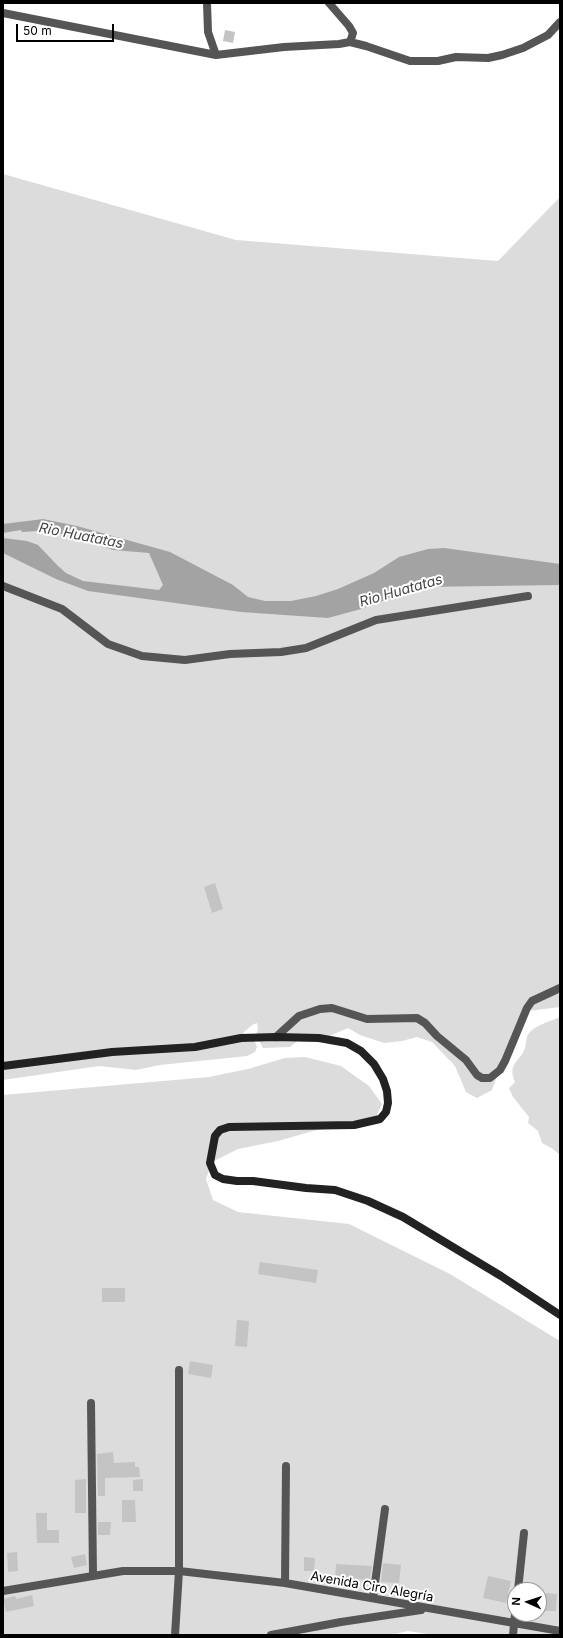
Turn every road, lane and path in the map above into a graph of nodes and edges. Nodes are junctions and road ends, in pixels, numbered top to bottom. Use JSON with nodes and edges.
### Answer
{"nodes":[{"id":1,"x":207,"y":3,"type":"edge"},
{"id":2,"x":329,"y":3,"type":"edge"},
{"id":3,"x":3,"y":13,"type":"edge"},
{"id":4,"x":560,"y":22,"type":"edge"},
{"id":5,"x":350,"y":42,"type":"junction"},
{"id":6,"x":216,"y":55,"type":"junction"},
{"id":7,"x":3,"y":586,"type":"edge"},
{"id":8,"x":528,"y":596,"type":"dead end"},
{"id":9,"x":560,"y":988,"type":"edge"},
{"id":10,"x":276,"y":1037,"type":"junction"},
{"id":11,"x":3,"y":1066,"type":"edge"},
{"id":12,"x":560,"y":1315,"type":"edge"},
{"id":13,"x":179,"y":1370,"type":"dead end"},
{"id":14,"x":91,"y":1403,"type":"dead end"},
{"id":15,"x":286,"y":1466,"type":"dead end"},
{"id":16,"x":385,"y":1509,"type":"dead end"},
{"id":17,"x":524,"y":1533,"type":"dead end"},
{"id":18,"x":180,"y":1571,"type":"junction"},
{"id":19,"x":93,"y":1576,"type":"junction"},
{"id":20,"x":519,"y":1582,"type":"edge"},
{"id":21,"x":285,"y":1583,"type":"junction"},
{"id":22,"x":3,"y":1591,"type":"edge"},
{"id":23,"x":373,"y":1598,"type":"junction"},
{"id":24,"x":427,"y":1609,"type":"junction"},
{"id":25,"x":514,"y":1624,"type":"junction"},
{"id":26,"x":560,"y":1631,"type":"edge"},
{"id":27,"x":175,"y":1635,"type":"edge"},
{"id":28,"x":271,"y":1635,"type":"edge"},
{"id":29,"x":513,"y":1635,"type":"edge"}],
"edges":[{"from":1,"to":6,"type":"street"},
{"from":2,"to":5,"type":"street"},
{"from":3,"to":6,"type":"street"},
{"from":4,"to":5,"type":"street"},
{"from":5,"to":6,"type":"street"},
{"from":7,"to":8,"type":"street"},
{"from":9,"to":10,"type":"street"},
{"from":10,"to":11,"type":"street"},
{"from":10,"to":12,"type":"street"},
{"from":13,"to":18,"type":"street"},
{"from":14,"to":19,"type":"street"},
{"from":15,"to":21,"type":"street"},
{"from":16,"to":23,"type":"street"},
{"from":17,"to":20,"type":"street"},
{"from":18,"to":19,"type":"street","name":"Avenida Ciro Alegría"},
{"from":18,"to":21,"type":"street","name":"Avenida Ciro Alegría"},
{"from":18,"to":27,"type":"street"},
{"from":19,"to":22,"type":"street","name":"Avenida Ciro Alegría"},
{"from":21,"to":23,"type":"street","name":"Avenida Ciro Alegría"},
{"from":23,"to":24,"type":"street","name":"Avenida Ciro Alegría"},
{"from":24,"to":25,"type":"street","name":"Avenida Ciro Alegría"},
{"from":24,"to":28,"type":"street"},
{"from":25,"to":26,"type":"street","name":"Avenida Ciro Alegría"},
{"from":25,"to":29,"type":"street"}]}
